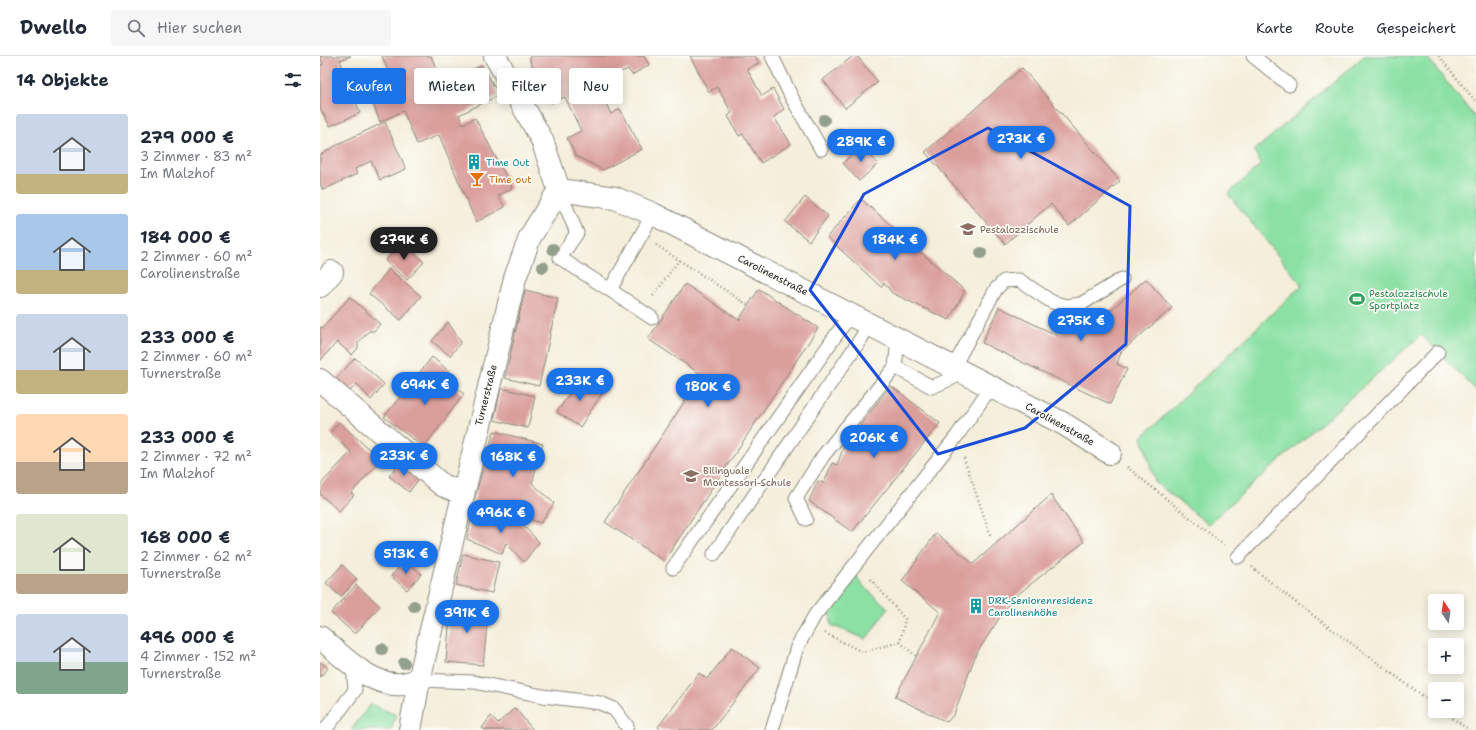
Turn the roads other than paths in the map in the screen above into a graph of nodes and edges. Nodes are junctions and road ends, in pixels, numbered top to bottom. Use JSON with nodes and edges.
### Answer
{"nodes":[{"id":1,"x":495,"y":56,"type":"edge"},
{"id":2,"x":772,"y":56,"type":"edge"},
{"id":3,"x":1253,"y":56,"type":"edge"},
{"id":4,"x":1290,"y":85,"type":"dead end"},
{"id":5,"x":821,"y":149,"type":"dead end"},
{"id":6,"x":559,"y":190,"type":"junction"},
{"id":7,"x":652,"y":214,"type":"junction"},
{"id":8,"x":1122,"y":280,"type":"dead end"},
{"id":9,"x":610,"y":290,"type":"junction"},
{"id":10,"x":647,"y":315,"type":"road end"},
{"id":11,"x":859,"y":320,"type":"junction"},
{"id":12,"x":898,"y":340,"type":"junction"},
{"id":13,"x":1438,"y":352,"type":"dead end"},
{"id":14,"x":895,"y":367,"type":"junction"},
{"id":15,"x":958,"y":371,"type":"junction"},
{"id":16,"x":320,"y":380,"type":"edge"},
{"id":17,"x":991,"y":387,"type":"junction"},
{"id":18,"x":1110,"y":453,"type":"road end"},
{"id":19,"x":462,"y":493,"type":"junction"},
{"id":20,"x":806,"y":519,"type":"dead end"},
{"id":21,"x":714,"y":554,"type":"dead end"},
{"id":22,"x":1238,"y":557,"type":"road end"},
{"id":23,"x":673,"y":568,"type":"dead end"},
{"id":24,"x":320,"y":637,"type":"edge"},
{"id":25,"x":353,"y":666,"type":"junction"},
{"id":26,"x":419,"y":680,"type":"junction"},
{"id":27,"x":627,"y":726,"type":"dead end"},
{"id":28,"x":325,"y":730,"type":"edge"},
{"id":29,"x":410,"y":730,"type":"edge"},
{"id":30,"x":772,"y":730,"type":"edge"}],
"edges":[{"from":1,"to":6,"type":"street"},
{"from":2,"to":5,"type":"lane"},
{"from":3,"to":4,"type":"lane"},
{"from":6,"to":7,"type":"street","name":"Carolinenstraße"},
{"from":6,"to":9,"type":"lane"},
{"from":6,"to":19,"type":"street","name":"Turnerstraße"},
{"from":7,"to":9,"type":"lane"},
{"from":7,"to":11,"type":"street","name":"Carolinenstraße"},
{"from":8,"to":15,"type":"lane"},
{"from":9,"to":10,"type":"lane"},
{"from":11,"to":12,"type":"street","name":"Carolinenstraße"},
{"from":11,"to":21,"type":"lane"},
{"from":11,"to":23,"type":"lane"},
{"from":12,"to":14,"type":"lane"},
{"from":12,"to":15,"type":"street","name":"Carolinenstraße"},
{"from":13,"to":22,"type":"lane"},
{"from":14,"to":15,"type":"lane"},
{"from":14,"to":20,"type":"lane"},
{"from":15,"to":17,"type":"street","name":"Carolinenstraße"},
{"from":16,"to":19,"type":"street"},
{"from":17,"to":18,"type":"street","name":"Carolinenstraße"},
{"from":17,"to":30,"type":"lane"},
{"from":19,"to":26,"type":"street","name":"Turnerstraße"},
{"from":24,"to":25,"type":"street"},
{"from":25,"to":26,"type":"street"},
{"from":25,"to":28,"type":"lane"},
{"from":26,"to":27,"type":"lane"},
{"from":26,"to":29,"type":"street","name":"Turnerstraße"}]}
